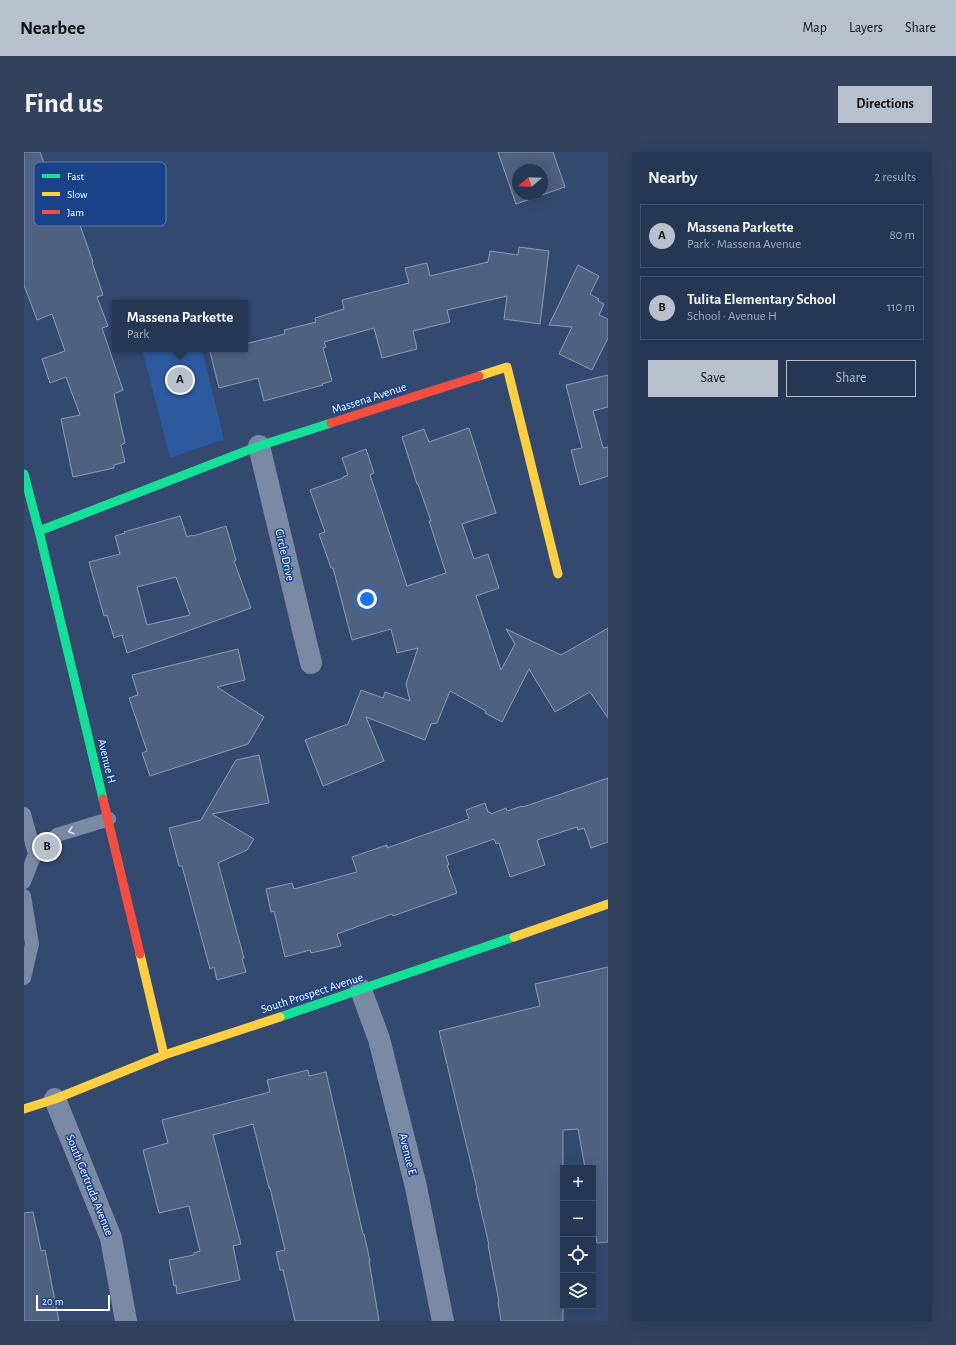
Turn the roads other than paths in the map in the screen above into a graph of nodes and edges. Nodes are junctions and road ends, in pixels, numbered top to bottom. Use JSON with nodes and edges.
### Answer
{"nodes":[{"id":1,"x":260,"y":446,"type":"junction"},
{"id":2,"x":24,"y":474,"type":"edge"},
{"id":3,"x":39,"y":532,"type":"junction"},
{"id":4,"x":558,"y":574,"type":"dead end"},
{"id":5,"x":311,"y":663,"type":"dead end"},
{"id":6,"x":24,"y":814,"type":"edge"},
{"id":7,"x":108,"y":819,"type":"junction"},
{"id":8,"x":35,"y":854,"type":"junction"},
{"id":9,"x":24,"y":882,"type":"edge"},
{"id":10,"x":24,"y":896,"type":"edge"},
{"id":11,"x":608,"y":904,"type":"edge"},
{"id":12,"x":24,"y":978,"type":"edge"},
{"id":13,"x":361,"y":990,"type":"junction"},
{"id":14,"x":164,"y":1055,"type":"junction"},
{"id":15,"x":55,"y":1099,"type":"junction"},
{"id":16,"x":24,"y":1110,"type":"edge"},
{"id":17,"x":126,"y":1321,"type":"edge"},
{"id":18,"x":443,"y":1321,"type":"edge"}],
"edges":[{"from":1,"to":3,"type":"street","name":"Massena Avenue"},
{"from":1,"to":4,"type":"street","name":"Massena Avenue"},
{"from":1,"to":5,"type":"street","name":"Circle Drive"},
{"from":2,"to":3,"type":"street","name":"Avenue H"},
{"from":3,"to":7,"type":"street","name":"Avenue H"},
{"from":6,"to":8,"type":"lane"},
{"from":7,"to":8,"type":"lane","one_way":true},
{"from":7,"to":14,"type":"street","name":"Avenue H"},
{"from":8,"to":9,"type":"lane"},
{"from":10,"to":12,"type":"lane"},
{"from":11,"to":13,"type":"street","name":"South Prospect Avenue"},
{"from":13,"to":14,"type":"street","name":"South Prospect Avenue"},
{"from":13,"to":18,"type":"street","name":"Avenue E"},
{"from":14,"to":15,"type":"street","name":"South Prospect Avenue"},
{"from":15,"to":16,"type":"street","name":"South Prospect Avenue"},
{"from":15,"to":17,"type":"street","name":"South Gertruda Avenue"}]}
